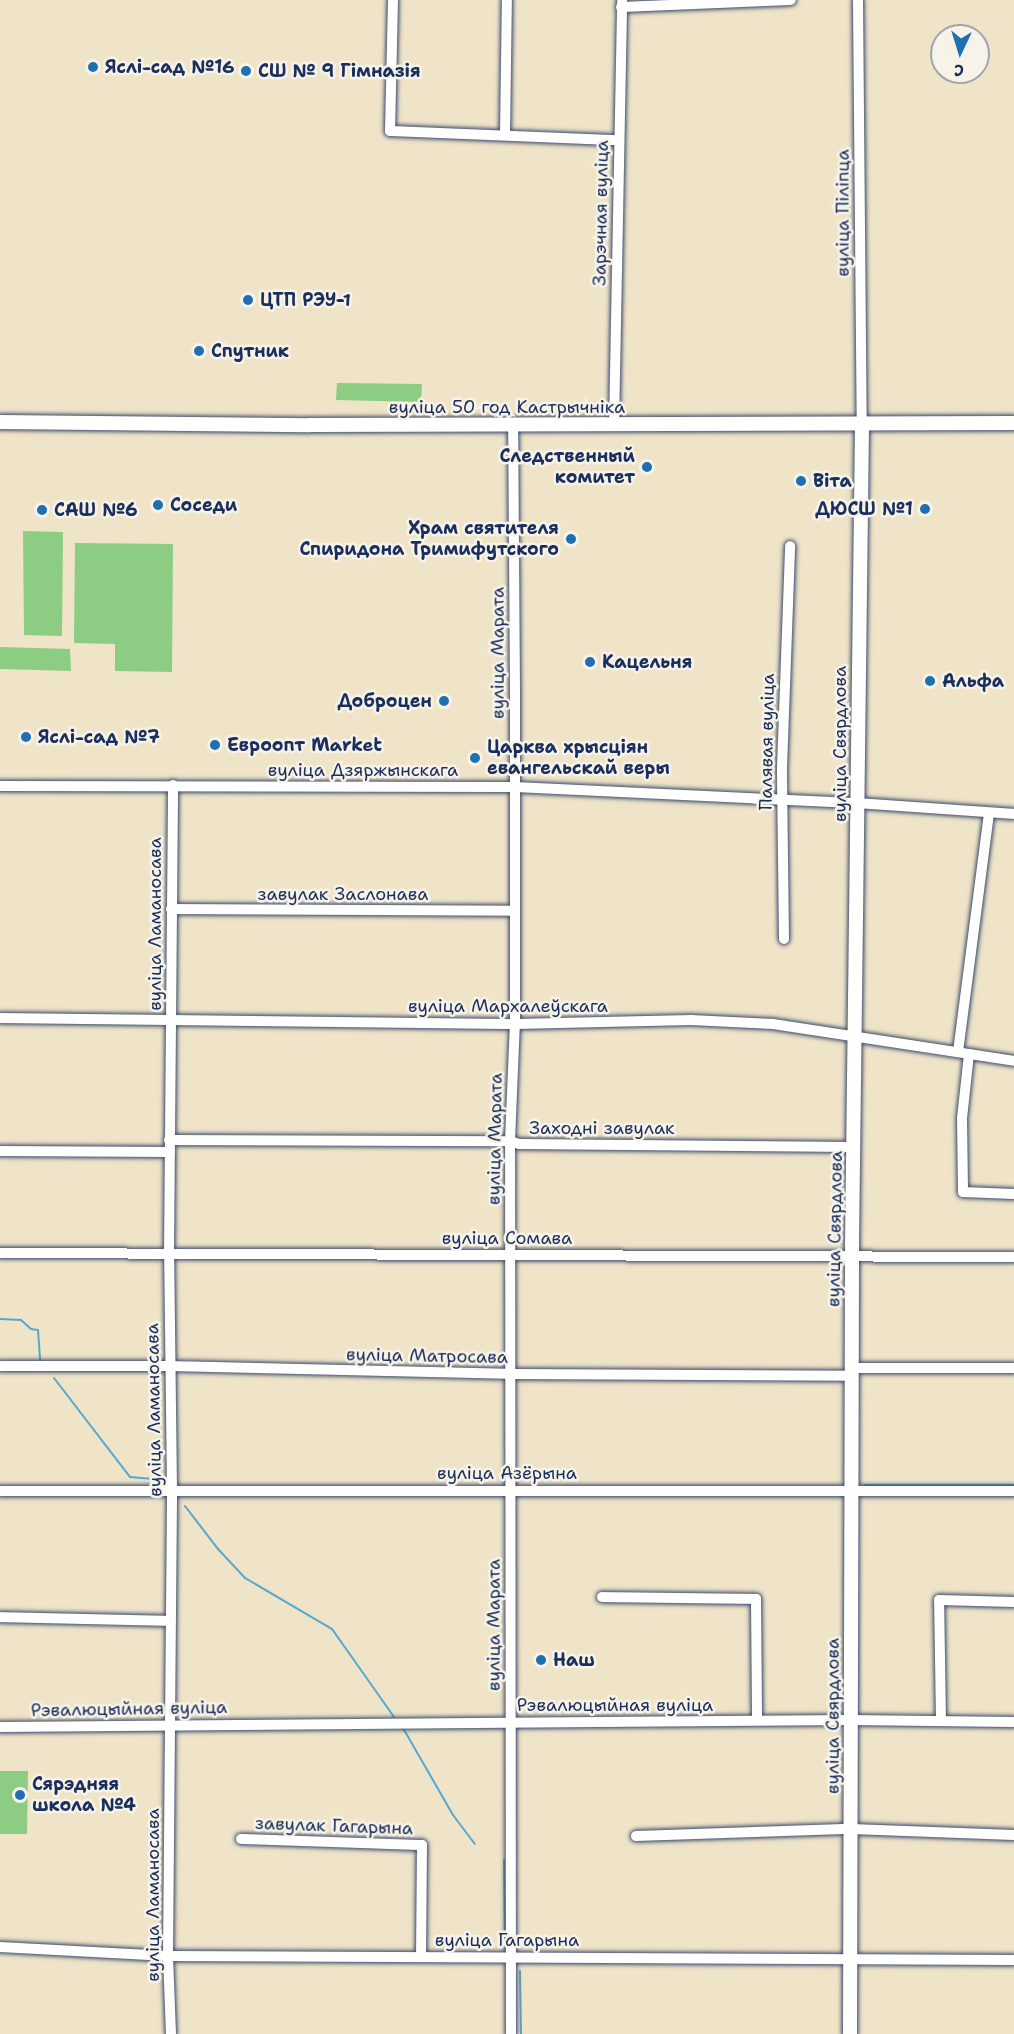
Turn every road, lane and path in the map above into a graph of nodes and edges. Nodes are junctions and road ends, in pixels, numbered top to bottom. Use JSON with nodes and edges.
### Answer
{"nodes":[{"id":1,"x":393,"y":0,"type":"edge"},
{"id":2,"x":507,"y":0,"type":"edge"},
{"id":3,"x":791,"y":0,"type":"edge"},
{"id":4,"x":858,"y":0,"type":"edge"},
{"id":5,"x":622,"y":4,"type":"edge"},
{"id":6,"x":505,"y":135,"type":"junction"},
{"id":7,"x":619,"y":140,"type":"junction"},
{"id":8,"x":0,"y":422,"type":"edge"},
{"id":9,"x":1014,"y":423,"type":"edge"},
{"id":10,"x":513,"y":424,"type":"junction"},
{"id":11,"x":862,"y":425,"type":"junction"},
{"id":12,"x":614,"y":426,"type":"junction"},
{"id":13,"x":790,"y":546,"type":"dead end"},
{"id":14,"x":173,"y":785,"type":"junction"},
{"id":15,"x":0,"y":786,"type":"edge"},
{"id":16,"x":515,"y":787,"type":"junction"},
{"id":17,"x":782,"y":799,"type":"junction"},
{"id":18,"x":858,"y":803,"type":"junction"},
{"id":19,"x":989,"y":813,"type":"junction"},
{"id":20,"x":1014,"y":814,"type":"edge"},
{"id":21,"x":171,"y":909,"type":"junction"},
{"id":22,"x":515,"y":911,"type":"junction"},
{"id":23,"x":784,"y":939,"type":"dead end"},
{"id":24,"x":0,"y":1018,"type":"edge"},
{"id":25,"x":171,"y":1020,"type":"junction"},
{"id":26,"x":515,"y":1024,"type":"junction"},
{"id":27,"x":856,"y":1035,"type":"junction"},
{"id":28,"x":964,"y":1053,"type":"junction"},
{"id":29,"x":1014,"y":1061,"type":"edge"},
{"id":30,"x":170,"y":1140,"type":"junction"},
{"id":31,"x":510,"y":1141,"type":"junction"},
{"id":32,"x":854,"y":1147,"type":"junction"},
{"id":33,"x":0,"y":1151,"type":"edge"},
{"id":34,"x":170,"y":1152,"type":"junction"},
{"id":35,"x":1014,"y":1194,"type":"edge"},
{"id":36,"x":0,"y":1253,"type":"edge"},
{"id":37,"x":169,"y":1253,"type":"junction"},
{"id":38,"x":510,"y":1254,"type":"junction"},
{"id":39,"x":852,"y":1256,"type":"junction"},
{"id":40,"x":1014,"y":1257,"type":"edge"},
{"id":41,"x":0,"y":1366,"type":"edge"},
{"id":42,"x":169,"y":1366,"type":"junction"},
{"id":43,"x":1014,"y":1368,"type":"edge"},
{"id":44,"x":853,"y":1372,"type":"junction"},
{"id":45,"x":511,"y":1374,"type":"junction"},
{"id":46,"x":172,"y":1489,"type":"junction"},
{"id":47,"x":512,"y":1489,"type":"junction"},
{"id":48,"x":852,"y":1490,"type":"junction"},
{"id":49,"x":0,"y":1491,"type":"edge"},
{"id":50,"x":1014,"y":1491,"type":"edge"},
{"id":51,"x":602,"y":1597,"type":"dead end"},
{"id":52,"x":1014,"y":1602,"type":"edge"},
{"id":53,"x":0,"y":1617,"type":"edge"},
{"id":54,"x":170,"y":1621,"type":"junction"},
{"id":55,"x":757,"y":1720,"type":"junction"},
{"id":56,"x":850,"y":1720,"type":"junction"},
{"id":57,"x":941,"y":1721,"type":"junction"},
{"id":58,"x":510,"y":1722,"type":"junction"},
{"id":59,"x":1014,"y":1722,"type":"edge"},
{"id":60,"x":170,"y":1725,"type":"junction"},
{"id":61,"x":0,"y":1727,"type":"edge"},
{"id":62,"x":851,"y":1829,"type":"junction"},
{"id":63,"x":1014,"y":1835,"type":"edge"},
{"id":64,"x":636,"y":1836,"type":"dead end"},
{"id":65,"x":241,"y":1839,"type":"dead end"},
{"id":66,"x":0,"y":1947,"type":"edge"},
{"id":67,"x":168,"y":1956,"type":"junction"},
{"id":68,"x":510,"y":1956,"type":"junction"},
{"id":69,"x":421,"y":1957,"type":"junction"},
{"id":70,"x":849,"y":1960,"type":"junction"},
{"id":71,"x":1014,"y":1960,"type":"edge"},
{"id":72,"x":171,"y":2034,"type":"edge"},
{"id":73,"x":511,"y":2034,"type":"edge"},
{"id":74,"x":850,"y":2034,"type":"edge"}],
"edges":[{"from":1,"to":6,"type":"street"},
{"from":2,"to":6,"type":"street"},
{"from":3,"to":5,"type":"street"},
{"from":4,"to":11,"type":"street","name":"вуліца Піліпца"},
{"from":5,"to":7,"type":"street","name":"Зарэчная вуліца"},
{"from":6,"to":7,"type":"street"},
{"from":7,"to":12,"type":"street","name":"Зарэчная вуліца"},
{"from":8,"to":10,"type":"main road","name":"вуліца 50 год Кастрычніка"},
{"from":9,"to":11,"type":"main road","name":"вуліца 50 год Кастрычніка"},
{"from":10,"to":12,"type":"main road","name":"вуліца 50 год Кастрычніка"},
{"from":10,"to":16,"type":"street","name":"вуліца Марата"},
{"from":11,"to":12,"type":"main road","name":"вуліца 50 год Кастрычніка"},
{"from":11,"to":18,"type":"main road","name":"вуліца Свярдлова"},
{"from":13,"to":17,"type":"street","name":"Палявая вуліца"},
{"from":14,"to":15,"type":"street","name":"вуліца Дзяржынскага"},
{"from":14,"to":16,"type":"street","name":"вуліца Дзяржынскага"},
{"from":14,"to":21,"type":"street","name":"вуліца Ламаносава"},
{"from":16,"to":17,"type":"street","name":"вуліца Дзяржынскага"},
{"from":16,"to":22,"type":"street","name":"вуліца Марата"},
{"from":17,"to":18,"type":"street","name":"вуліца Дзяржынскага"},
{"from":17,"to":23,"type":"street","name":"Палявая вуліца"},
{"from":18,"to":19,"type":"street","name":"вуліца Дзяржынскага"},
{"from":18,"to":27,"type":"main road","name":"вуліца Свярдлова"},
{"from":19,"to":20,"type":"street","name":"вуліца Дзяржынскага"},
{"from":19,"to":28,"type":"street"},
{"from":21,"to":22,"type":"street","name":"завулак Заслонава"},
{"from":21,"to":25,"type":"street","name":"вуліца Ламаносава"},
{"from":22,"to":26,"type":"street","name":"вуліца Марата"},
{"from":24,"to":25,"type":"street","name":"вуліца Мархалеўскага"},
{"from":25,"to":26,"type":"street","name":"вуліца Мархалеўскага"},
{"from":25,"to":30,"type":"street","name":"вуліца Ламаносава"},
{"from":26,"to":27,"type":"street","name":"вуліца Мархалеўскага"},
{"from":26,"to":31,"type":"street","name":"вуліца Марата"},
{"from":27,"to":28,"type":"street","name":"вуліца Мархалеўскага"},
{"from":27,"to":32,"type":"main road","name":"вуліца Свярдлова"},
{"from":28,"to":29,"type":"street","name":"вуліца Мархалеўскага"},
{"from":28,"to":35,"type":"street"},
{"from":30,"to":31,"type":"street","name":"Заходні завулак"},
{"from":30,"to":34,"type":"street","name":"вуліца Ламаносава"},
{"from":31,"to":32,"type":"street","name":"Заходні завулак"},
{"from":31,"to":38,"type":"street","name":"вуліца Марата"},
{"from":32,"to":39,"type":"main road","name":"вуліца Свярдлова"},
{"from":33,"to":34,"type":"street"},
{"from":34,"to":37,"type":"street","name":"вуліца Ламаносава"},
{"from":36,"to":37,"type":"street","name":"вуліца Сомава"},
{"from":37,"to":38,"type":"street","name":"вуліца Сомава"},
{"from":37,"to":42,"type":"street","name":"вуліца Ламаносава"},
{"from":38,"to":39,"type":"street","name":"вуліца Сомава"},
{"from":38,"to":45,"type":"street","name":"вуліца Марата"},
{"from":39,"to":40,"type":"street","name":"вуліца Сомава"},
{"from":39,"to":44,"type":"main road","name":"вуліца Свярдлова"},
{"from":41,"to":42,"type":"street","name":"вуліца Матросава"},
{"from":42,"to":45,"type":"street","name":"вуліца Матросава"},
{"from":42,"to":46,"type":"street","name":"вуліца Ламаносава"},
{"from":43,"to":44,"type":"street","name":"вуліца Матросава"},
{"from":44,"to":45,"type":"street","name":"вуліца Матросава"},
{"from":44,"to":48,"type":"main road","name":"вуліца Свярдлова"},
{"from":45,"to":47,"type":"street","name":"вуліца Марата"},
{"from":46,"to":47,"type":"street","name":"вуліца Азёрына"},
{"from":46,"to":49,"type":"street","name":"вуліца Азёрына"},
{"from":46,"to":54,"type":"street","name":"вуліца Ламаносава"},
{"from":47,"to":48,"type":"street","name":"вуліца Азёрына"},
{"from":47,"to":58,"type":"street","name":"вуліца Марата"},
{"from":48,"to":50,"type":"street","name":"вуліца Азёрына"},
{"from":48,"to":56,"type":"main road","name":"вуліца Свярдлова"},
{"from":51,"to":55,"type":"street"},
{"from":52,"to":57,"type":"street"},
{"from":53,"to":54,"type":"street"},
{"from":54,"to":60,"type":"street","name":"вуліца Ламаносава"},
{"from":55,"to":56,"type":"street","name":"Рэвалюцыйная вуліца"},
{"from":55,"to":58,"type":"street","name":"Рэвалюцыйная вуліца"},
{"from":56,"to":57,"type":"street","name":"Рэвалюцыйная вуліца"},
{"from":56,"to":62,"type":"main road","name":"вуліца Свярдлова"},
{"from":57,"to":59,"type":"street","name":"Рэвалюцыйная вуліца"},
{"from":58,"to":60,"type":"street","name":"Рэвалюцыйная вуліца"},
{"from":58,"to":68,"type":"street","name":"вуліца Марата"},
{"from":60,"to":61,"type":"street","name":"Рэвалюцыйная вуліца"},
{"from":60,"to":67,"type":"street","name":"вуліца Ламаносава"},
{"from":62,"to":63,"type":"street"},
{"from":62,"to":64,"type":"street"},
{"from":62,"to":70,"type":"main road","name":"вуліца Свярдлова"},
{"from":65,"to":69,"type":"street","name":"завулак Гагарына"},
{"from":66,"to":67,"type":"street","name":"вуліца Гагарына"},
{"from":67,"to":69,"type":"street","name":"вуліца Гагарына"},
{"from":67,"to":72,"type":"street","name":"вуліца Ламаносава"},
{"from":68,"to":69,"type":"street","name":"вуліца Гагарына"},
{"from":68,"to":70,"type":"street","name":"вуліца Гагарына"},
{"from":68,"to":73,"type":"street","name":"вуліца Марата"},
{"from":70,"to":71,"type":"street","name":"вуліца Гагарына"},
{"from":70,"to":74,"type":"main road","name":"вуліца Свярдлова"}]}
